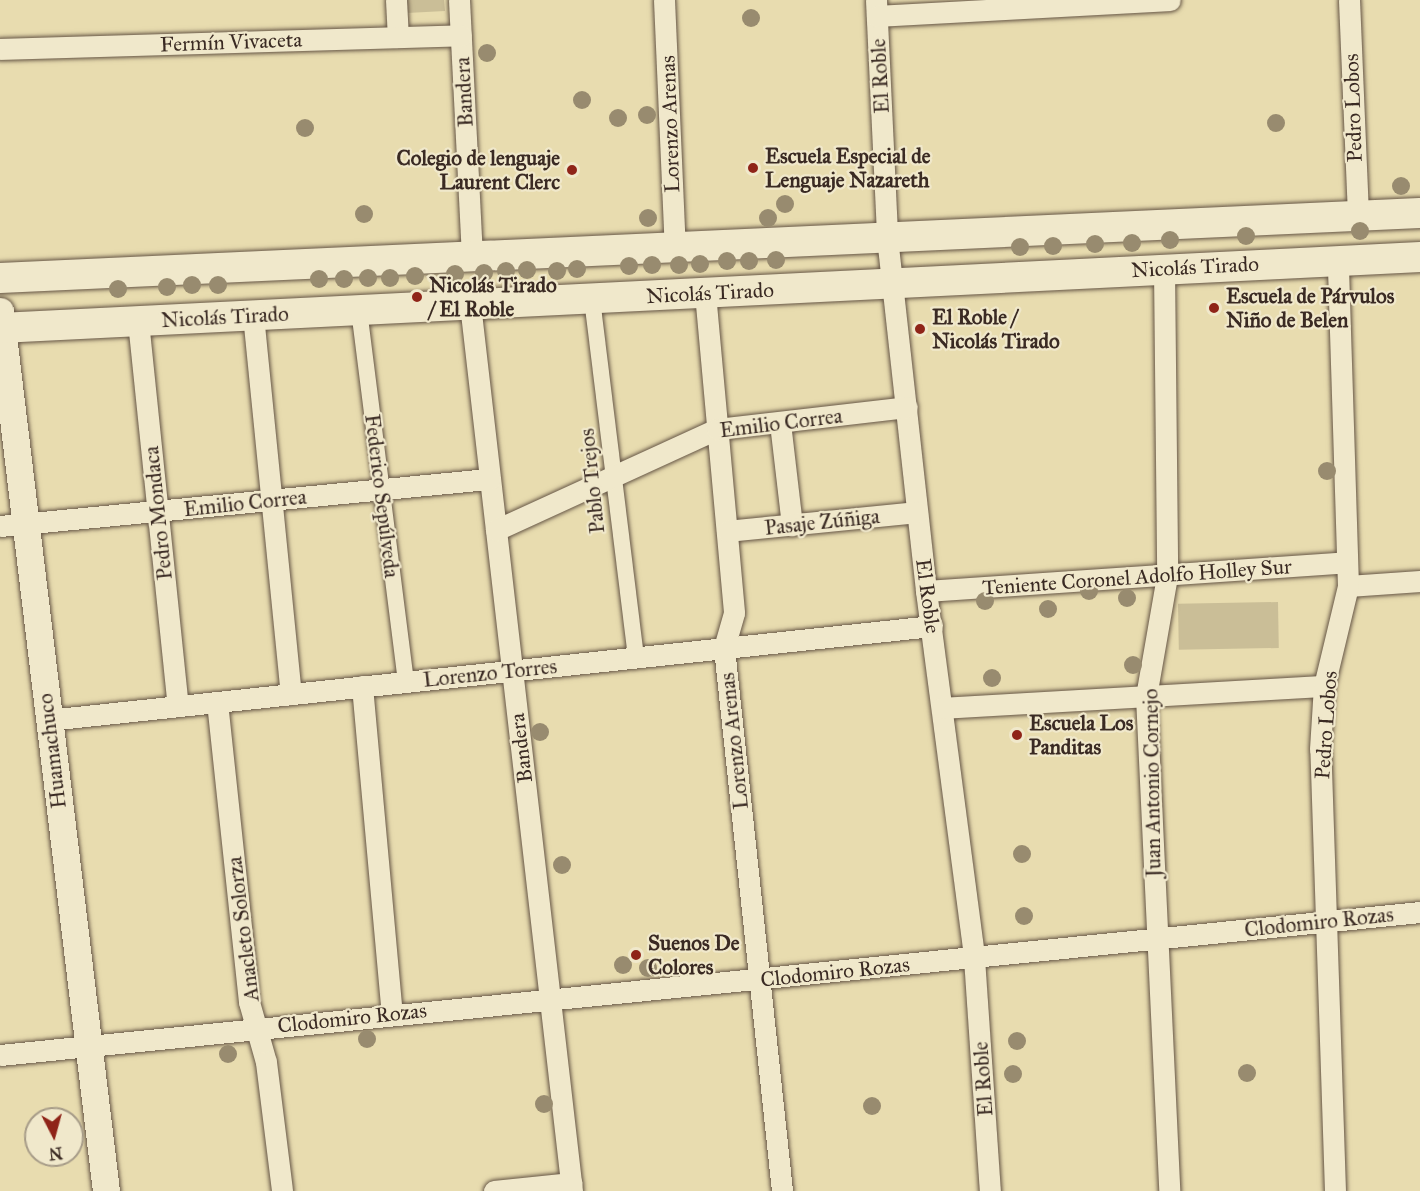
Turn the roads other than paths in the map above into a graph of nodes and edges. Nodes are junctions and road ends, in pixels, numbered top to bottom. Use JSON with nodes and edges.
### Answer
{"nodes":[{"id":1,"x":396,"y":0,"type":"edge"},
{"id":2,"x":459,"y":0,"type":"edge"},
{"id":3,"x":664,"y":0,"type":"edge"},
{"id":4,"x":1170,"y":0,"type":"edge"},
{"id":5,"x":1349,"y":0,"type":"edge"},
{"id":6,"x":877,"y":8,"type":"edge"},
{"id":7,"x":461,"y":35,"type":"junction"},
{"id":8,"x":398,"y":37,"type":"junction"},
{"id":9,"x":0,"y":49,"type":"edge"},
{"id":10,"x":1420,"y":213,"type":"edge"},
{"id":11,"x":1358,"y":216,"type":"junction"},
{"id":12,"x":887,"y":237,"type":"junction"},
{"id":13,"x":675,"y":248,"type":"junction"},
{"id":14,"x":472,"y":256,"type":"junction"},
{"id":15,"x":1420,"y":257,"type":"edge"},
{"id":16,"x":1338,"y":261,"type":"junction"},
{"id":17,"x":1164,"y":268,"type":"junction"},
{"id":18,"x":0,"y":278,"type":"edge"},
{"id":19,"x":892,"y":284,"type":"junction"},
{"id":20,"x":705,"y":293,"type":"junction"},
{"id":21,"x":592,"y":299,"type":"junction"},
{"id":22,"x":470,"y":304,"type":"junction"},
{"id":23,"x":359,"y":310,"type":"junction"},
{"id":24,"x":0,"y":311,"type":"edge"},
{"id":25,"x":253,"y":315,"type":"junction"},
{"id":26,"x":138,"y":321,"type":"junction"},
{"id":27,"x":0,"y":328,"type":"edge"},
{"id":28,"x":907,"y":407,"type":"junction"},
{"id":29,"x":780,"y":423,"type":"junction"},
{"id":30,"x":717,"y":429,"type":"junction"},
{"id":31,"x":615,"y":475,"type":"junction"},
{"id":32,"x":490,"y":479,"type":"junction"},
{"id":33,"x":381,"y":490,"type":"junction"},
{"id":34,"x":272,"y":500,"type":"junction"},
{"id":35,"x":158,"y":511,"type":"junction"},
{"id":36,"x":917,"y":512,"type":"junction"},
{"id":37,"x":12,"y":525,"type":"edge"},
{"id":38,"x":792,"y":525,"type":"junction"},
{"id":39,"x":496,"y":530,"type":"junction"},
{"id":40,"x":727,"y":531,"type":"junction"},
{"id":41,"x":1347,"y":562,"type":"junction"},
{"id":42,"x":1167,"y":576,"type":"junction"},
{"id":43,"x":1420,"y":581,"type":"edge"},
{"id":44,"x":1348,"y":586,"type":"junction"},
{"id":45,"x":926,"y":591,"type":"junction"},
{"id":46,"x":932,"y":626,"type":"junction"},
{"id":47,"x":724,"y":648,"type":"junction"},
{"id":48,"x":636,"y":658,"type":"junction"},
{"id":49,"x":513,"y":671,"type":"junction"},
{"id":50,"x":406,"y":682,"type":"junction"},
{"id":51,"x":362,"y":686,"type":"junction"},
{"id":52,"x":1324,"y":686,"type":"junction"},
{"id":53,"x":291,"y":694,"type":"junction"},
{"id":54,"x":1146,"y":696,"type":"junction"},
{"id":55,"x":217,"y":702,"type":"junction"},
{"id":56,"x":178,"y":706,"type":"junction"},
{"id":57,"x":942,"y":708,"type":"junction"},
{"id":58,"x":48,"y":720,"type":"junction"},
{"id":59,"x":1420,"y":912,"type":"edge"},
{"id":60,"x":1325,"y":922,"type":"junction"},
{"id":61,"x":1157,"y":939,"type":"junction"},
{"id":62,"x":974,"y":958,"type":"junction"},
{"id":63,"x":759,"y":979,"type":"junction"},
{"id":64,"x":550,"y":999,"type":"junction"},
{"id":65,"x":392,"y":1014,"type":"junction"},
{"id":66,"x":258,"y":1028,"type":"junction"},
{"id":67,"x":88,"y":1044,"type":"junction"},
{"id":68,"x":0,"y":1055,"type":"edge"},
{"id":69,"x":572,"y":1187,"type":"edge"},
{"id":70,"x":106,"y":1191,"type":"edge"},
{"id":71,"x":282,"y":1191,"type":"edge"},
{"id":72,"x":494,"y":1191,"type":"edge"},
{"id":73,"x":782,"y":1191,"type":"edge"},
{"id":74,"x":990,"y":1191,"type":"edge"},
{"id":75,"x":1169,"y":1191,"type":"edge"},
{"id":76,"x":1335,"y":1191,"type":"edge"}],
"edges":[{"from":1,"to":8,"type":"street"},
{"from":2,"to":7,"type":"street","name":"Bandera"},
{"from":3,"to":13,"type":"street","name":"Lorenzo Arenas"},
{"from":4,"to":6,"type":"street"},
{"from":5,"to":11,"type":"street","name":"Pedro Lobos"},
{"from":6,"to":12,"type":"street","name":"El Roble"},
{"from":7,"to":8,"type":"street","name":"Fermín Vivaceta"},
{"from":7,"to":14,"type":"street","name":"Bandera"},
{"from":8,"to":9,"type":"street","name":"Fermín Vivaceta"},
{"from":10,"to":11,"type":"main road","name":"Nicolás Tirado"},
{"from":11,"to":12,"type":"main road","name":"Nicolás Tirado"},
{"from":12,"to":13,"type":"main road","name":"Nicolás Tirado"},
{"from":12,"to":19,"type":"street","name":"El Roble"},
{"from":13,"to":14,"type":"main road","name":"Nicolás Tirado"},
{"from":14,"to":18,"type":"main road","name":"Nicolás Tirado"},
{"from":15,"to":16,"type":"main road","name":"Nicolás Tirado"},
{"from":16,"to":17,"type":"main road","name":"Nicolás Tirado"},
{"from":16,"to":41,"type":"street","name":"Pedro Lobos"},
{"from":17,"to":19,"type":"main road","name":"Nicolás Tirado"},
{"from":17,"to":42,"type":"street","name":"Juan Antonio Cornejo"},
{"from":19,"to":20,"type":"main road","name":"Nicolás Tirado"},
{"from":19,"to":28,"type":"street","name":"El Roble"},
{"from":20,"to":21,"type":"main road","name":"Nicolás Tirado"},
{"from":20,"to":30,"type":"street","name":"Lorenzo Arenas"},
{"from":21,"to":22,"type":"main road","name":"Nicolás Tirado"},
{"from":21,"to":31,"type":"street","name":"Pablo Trejos"},
{"from":22,"to":23,"type":"main road","name":"Nicolás Tirado"},
{"from":22,"to":32,"type":"street","name":"Bandera"},
{"from":23,"to":25,"type":"main road","name":"Nicolás Tirado"},
{"from":23,"to":33,"type":"street","name":"Federico Sepúlveda"},
{"from":24,"to":27,"type":"street","name":"Huamachuco"},
{"from":25,"to":26,"type":"main road","name":"Nicolás Tirado"},
{"from":25,"to":34,"type":"street"},
{"from":26,"to":27,"type":"main road","name":"Nicolás Tirado"},
{"from":26,"to":35,"type":"street","name":"Pedro Mondaca"},
{"from":27,"to":37,"type":"street","name":"Huamachuco"},
{"from":28,"to":29,"type":"street","name":"Emilio Correa"},
{"from":28,"to":36,"type":"street","name":"El Roble"},
{"from":29,"to":30,"type":"street","name":"Emilio Correa"},
{"from":29,"to":38,"type":"street"},
{"from":30,"to":31,"type":"street","name":"Emilio Correa"},
{"from":30,"to":40,"type":"street","name":"Lorenzo Arenas"},
{"from":31,"to":39,"type":"street","name":"Emilio Correa"},
{"from":31,"to":48,"type":"street","name":"Pablo Trejos"},
{"from":32,"to":33,"type":"street","name":"Emilio Correa"},
{"from":32,"to":39,"type":"street","name":"Bandera"},
{"from":33,"to":34,"type":"street","name":"Emilio Correa"},
{"from":33,"to":50,"type":"street","name":"Federico Sepúlveda"},
{"from":34,"to":35,"type":"street","name":"Emilio Correa"},
{"from":34,"to":53,"type":"street"},
{"from":35,"to":37,"type":"street","name":"Emilio Correa"},
{"from":35,"to":56,"type":"street","name":"Pedro Mondaca"},
{"from":36,"to":38,"type":"street","name":"Pasaje Zúñiga"},
{"from":36,"to":45,"type":"street","name":"El Roble"},
{"from":37,"to":58,"type":"street","name":"Huamachuco"},
{"from":38,"to":40,"type":"street","name":"Pasaje Zúñiga"},
{"from":39,"to":49,"type":"street","name":"Bandera"},
{"from":40,"to":47,"type":"street","name":"Lorenzo Arenas"},
{"from":41,"to":42,"type":"street","name":"Teniente Coronel Adolfo Holley Sur"},
{"from":41,"to":44,"type":"street","name":"Pedro Lobos"},
{"from":42,"to":45,"type":"street","name":"Teniente Coronel Adolfo Holley Sur"},
{"from":42,"to":54,"type":"street","name":"Juan Antonio Cornejo"},
{"from":43,"to":44,"type":"street"},
{"from":44,"to":52,"type":"street","name":"Pedro Lobos"},
{"from":45,"to":46,"type":"street","name":"El Roble"},
{"from":46,"to":47,"type":"street","name":"Lorenzo Torres"},
{"from":46,"to":57,"type":"street","name":"El Roble"},
{"from":47,"to":48,"type":"street","name":"Lorenzo Torres"},
{"from":47,"to":63,"type":"street","name":"Lorenzo Arenas"},
{"from":48,"to":49,"type":"street","name":"Lorenzo Torres"},
{"from":49,"to":50,"type":"street","name":"Lorenzo Torres"},
{"from":49,"to":64,"type":"street","name":"Bandera"},
{"from":50,"to":51,"type":"street","name":"Lorenzo Torres"},
{"from":51,"to":53,"type":"street","name":"Lorenzo Torres"},
{"from":51,"to":65,"type":"street"},
{"from":52,"to":54,"type":"street"},
{"from":52,"to":60,"type":"street","name":"Pedro Lobos"},
{"from":53,"to":55,"type":"street","name":"Lorenzo Torres"},
{"from":54,"to":57,"type":"street"},
{"from":54,"to":61,"type":"street","name":"Juan Antonio Cornejo"},
{"from":55,"to":56,"type":"street","name":"Lorenzo Torres"},
{"from":55,"to":66,"type":"street","name":"Anacleto Solorza"},
{"from":56,"to":58,"type":"street","name":"Lorenzo Torres"},
{"from":57,"to":62,"type":"street","name":"El Roble"},
{"from":58,"to":67,"type":"street","name":"Huamachuco"},
{"from":59,"to":60,"type":"street","name":"Clodomiro Rozas"},
{"from":60,"to":61,"type":"street","name":"Clodomiro Rozas"},
{"from":60,"to":76,"type":"street","name":"Pedro Lobos"},
{"from":61,"to":62,"type":"street","name":"Clodomiro Rozas"},
{"from":61,"to":75,"type":"street","name":"Juan Antonio Cornejo"},
{"from":62,"to":63,"type":"street","name":"Clodomiro Rozas"},
{"from":62,"to":74,"type":"street","name":"El Roble"},
{"from":63,"to":64,"type":"street","name":"Clodomiro Rozas"},
{"from":63,"to":73,"type":"street","name":"Lorenzo Arenas"},
{"from":64,"to":65,"type":"street","name":"Clodomiro Rozas"},
{"from":64,"to":69,"type":"street","name":"Bandera"},
{"from":65,"to":66,"type":"street","name":"Clodomiro Rozas"},
{"from":66,"to":67,"type":"street","name":"Clodomiro Rozas"},
{"from":66,"to":71,"type":"street","name":"Anacleto Solorza"},
{"from":67,"to":68,"type":"street","name":"Clodomiro Rozas"},
{"from":67,"to":70,"type":"street","name":"Huamachuco"},
{"from":69,"to":72,"type":"street"}]}
